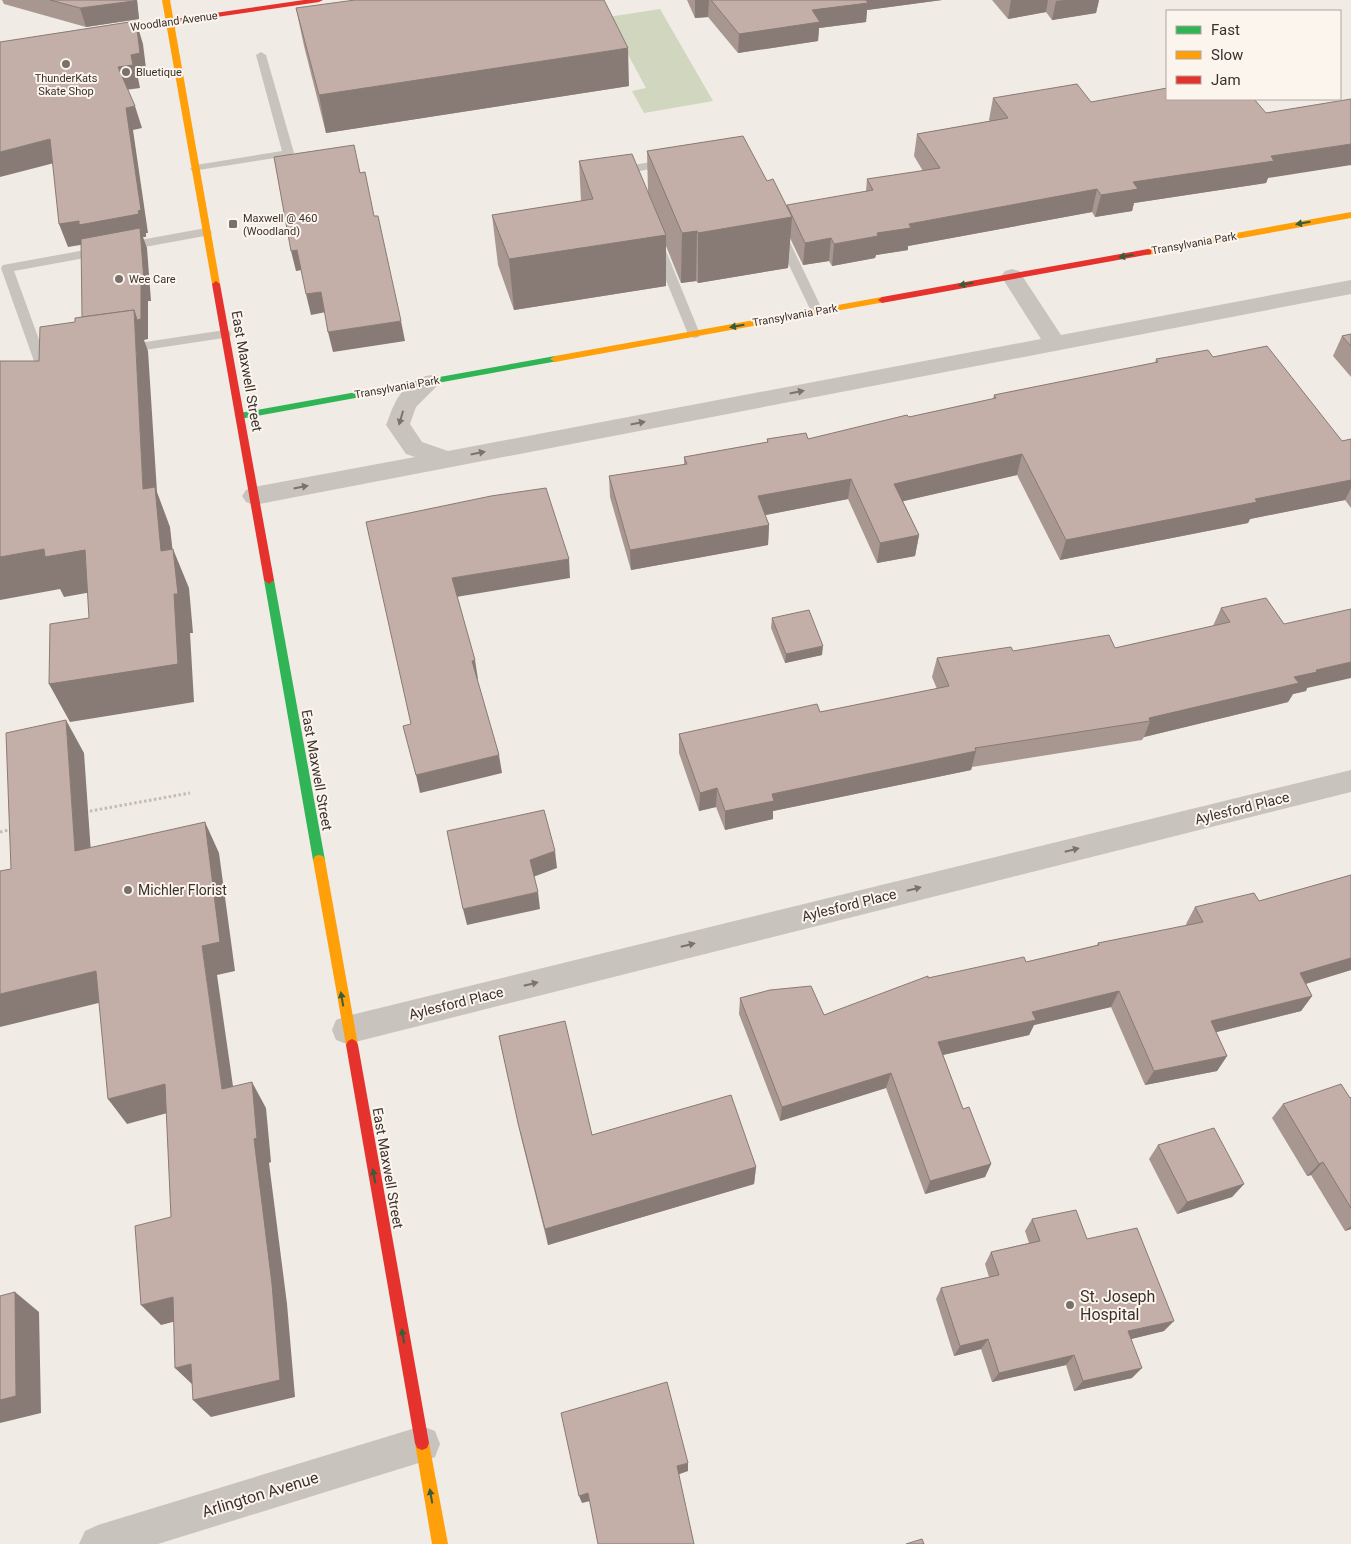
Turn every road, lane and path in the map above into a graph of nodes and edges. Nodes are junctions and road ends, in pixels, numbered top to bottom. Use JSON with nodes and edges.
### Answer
{"nodes":[{"id":1,"x":166,"y":0,"type":"edge"},
{"id":2,"x":319,"y":0,"type":"edge"},
{"id":3,"x":169,"y":22,"type":"junction"},
{"id":4,"x":87,"y":34,"type":"edge"},
{"id":5,"x":261,"y":55,"type":"dead end"},
{"id":6,"x":684,"y":161,"type":"edge"},
{"id":7,"x":196,"y":169,"type":"junction"},
{"id":8,"x":634,"y":187,"type":"edge"},
{"id":9,"x":1351,"y":215,"type":"edge"},
{"id":10,"x":776,"y":224,"type":"edge"},
{"id":11,"x":652,"y":231,"type":"edge"},
{"id":12,"x":206,"y":232,"type":"junction"},
{"id":13,"x":1012,"y":276,"type":"junction"},
{"id":14,"x":1351,"y":287,"type":"edge"},
{"id":15,"x":817,"y":311,"type":"junction"},
{"id":16,"x":225,"y":334,"type":"junction"},
{"id":17,"x":694,"y":334,"type":"junction"},
{"id":18,"x":1055,"y":343,"type":"junction"},
{"id":19,"x":116,"y":350,"type":"edge"},
{"id":20,"x":69,"y":357,"type":"edge"},
{"id":21,"x":431,"y":381,"type":"junction"},
{"id":22,"x":240,"y":416,"type":"junction"},
{"id":23,"x":448,"y":459,"type":"junction"},
{"id":24,"x":254,"y":496,"type":"junction"},
{"id":25,"x":1351,"y":781,"type":"edge"},
{"id":26,"x":190,"y":793,"type":"dead end"},
{"id":27,"x":80,"y":813,"type":"dead end"},
{"id":28,"x":19,"y":827,"type":"edge"},
{"id":29,"x":0,"y":832,"type":"edge"},
{"id":30,"x":347,"y":1030,"type":"junction"},
{"id":31,"x":422,"y":1444,"type":"junction"},
{"id":32,"x":98,"y":1544,"type":"edge"},
{"id":33,"x":440,"y":1544,"type":"edge"}],
"edges":[{"from":1,"to":3,"type":"main road","name":"East Maxwell Street"},
{"from":2,"to":3,"type":"main road","name":"Woodland Avenue"},
{"from":3,"to":4,"type":"main road","name":"Woodland Avenue"},
{"from":3,"to":7,"type":"main road","name":"East Maxwell Street"},
{"from":5,"to":7,"type":"lane"},
{"from":6,"to":8,"type":"lane"},
{"from":7,"to":12,"type":"main road","name":"East Maxwell Street"},
{"from":9,"to":13,"type":"main road","name":"Transylvania Park","one_way":true},
{"from":10,"to":15,"type":"lane"},
{"from":11,"to":17,"type":"lane"},
{"from":12,"to":16,"type":"main road","name":"East Maxwell Street"},
{"from":12,"to":20,"type":"lane"},
{"from":13,"to":15,"type":"main road","name":"Transylvania Park","one_way":true},
{"from":13,"to":18,"type":"street"},
{"from":14,"to":18,"type":"street"},
{"from":15,"to":17,"type":"main road","name":"Transylvania Park","one_way":true},
{"from":16,"to":19,"type":"lane"},
{"from":16,"to":22,"type":"main road","name":"East Maxwell Street"},
{"from":17,"to":21,"type":"main road","name":"Transylvania Park"},
{"from":23,"to":18,"type":"street","one_way":true},
{"from":21,"to":22,"type":"main road","name":"Transylvania Park"},
{"from":21,"to":23,"type":"street","one_way":true},
{"from":22,"to":24,"type":"main road","name":"East Maxwell Street"},
{"from":24,"to":23,"type":"street","one_way":true},
{"from":30,"to":24,"type":"main road","name":"East Maxwell Street","one_way":true},
{"from":30,"to":25,"type":"street","name":"Aylesford Place","one_way":true},
{"from":26,"to":27,"type":"path"},
{"from":28,"to":29,"type":"path"},
{"from":31,"to":30,"type":"main road","name":"East Maxwell Street","one_way":true},
{"from":31,"to":32,"type":"street","name":"Arlington Avenue"},
{"from":33,"to":31,"type":"main road","name":"East Maxwell Street","one_way":true}]}
